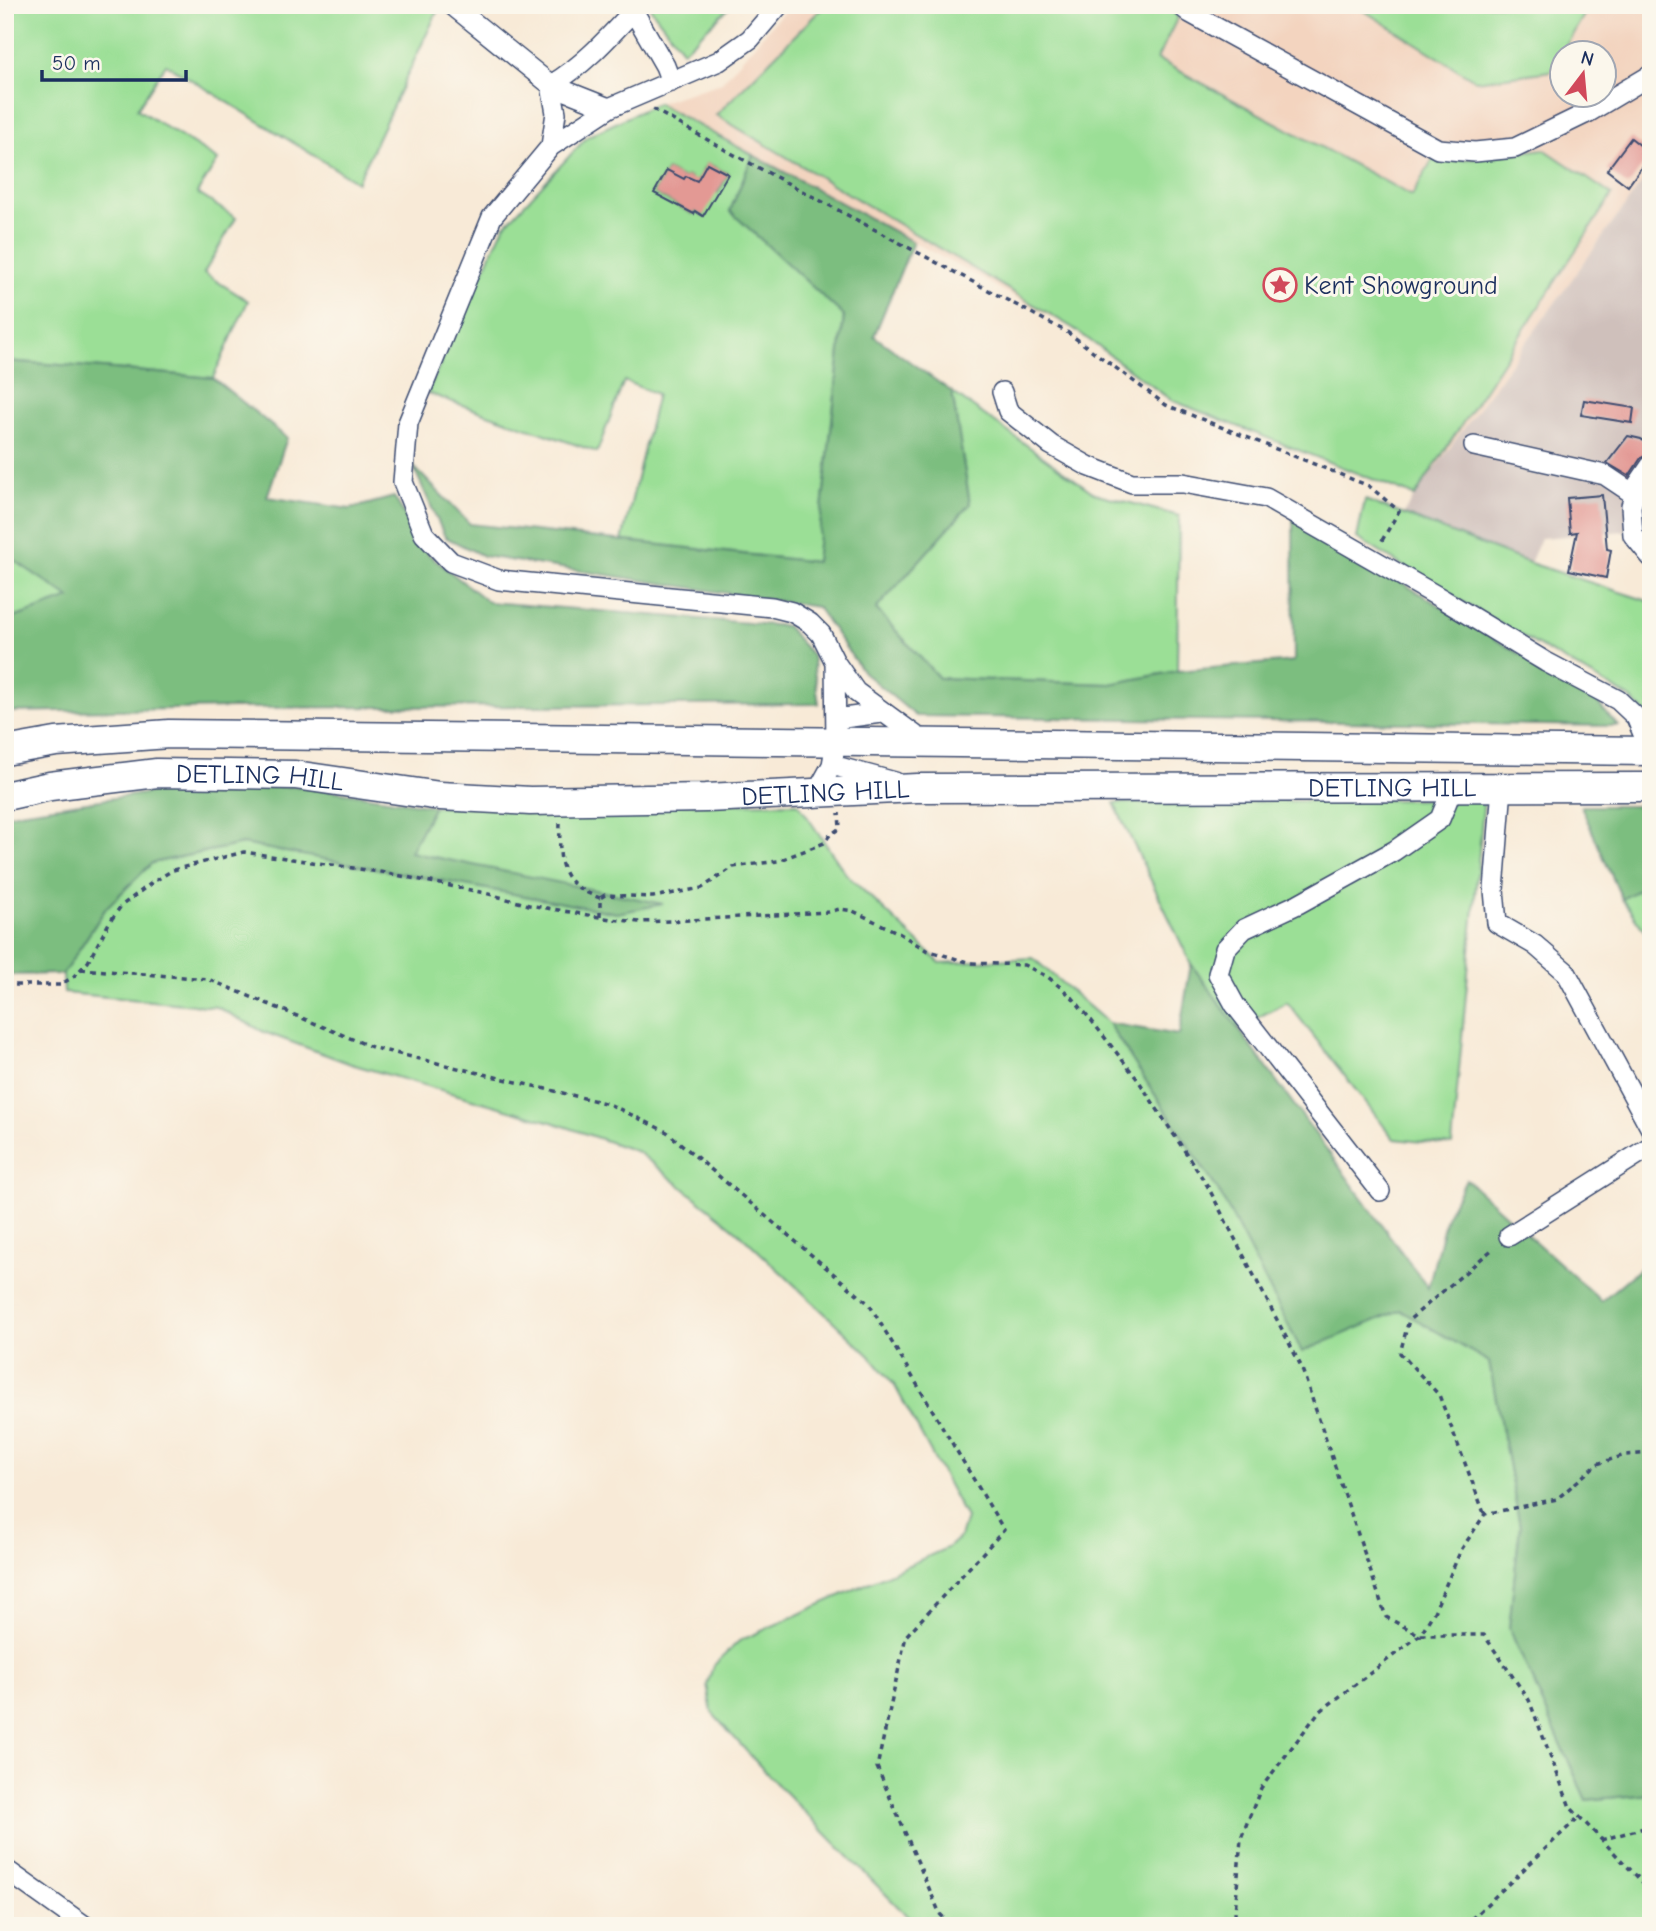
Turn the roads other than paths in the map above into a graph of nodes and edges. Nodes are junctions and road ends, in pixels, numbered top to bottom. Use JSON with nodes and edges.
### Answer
{"nodes":[{"id":1,"x":452,"y":5,"type":"edge"},
{"id":2,"x":779,"y":5,"type":"edge"},
{"id":3,"x":1180,"y":5,"type":"edge"},
{"id":4,"x":632,"y":7,"type":"edge"},
{"id":5,"x":1651,"y":75,"type":"edge"},
{"id":6,"x":671,"y":82,"type":"junction"},
{"id":7,"x":551,"y":85,"type":"junction"},
{"id":8,"x":609,"y":108,"type":"junction"},
{"id":9,"x":551,"y":146,"type":"junction"},
{"id":10,"x":1002,"y":392,"type":"dead end"},
{"id":11,"x":1474,"y":446,"type":"dead end"},
{"id":12,"x":1651,"y":465,"type":"edge"},
{"id":13,"x":1635,"y":495,"type":"junction"},
{"id":14,"x":1651,"y":557,"type":"edge"},
{"id":15,"x":835,"y":662,"type":"junction"},
{"id":16,"x":881,"y":713,"type":"junction"},
{"id":17,"x":923,"y":741,"type":"junction"},
{"id":18,"x":5,"y":751,"type":"edge"},
{"id":19,"x":1651,"y":751,"type":"edge"},
{"id":20,"x":832,"y":762,"type":"junction"},
{"id":21,"x":1453,"y":786,"type":"junction"},
{"id":22,"x":1502,"y":786,"type":"junction"},
{"id":23,"x":1651,"y":787,"type":"edge"},
{"id":24,"x":5,"y":796,"type":"edge"},
{"id":25,"x":1651,"y":1129,"type":"edge"},
{"id":26,"x":1651,"y":1146,"type":"edge"},
{"id":27,"x":1380,"y":1191,"type":"dead end"},
{"id":28,"x":1509,"y":1236,"type":"road end"},
{"id":29,"x":5,"y":1869,"type":"edge"},
{"id":30,"x":85,"y":1926,"type":"edge"}],
"edges":[{"from":1,"to":7,"type":"street"},
{"from":2,"to":6,"type":"street"},
{"from":3,"to":5,"type":"street"},
{"from":4,"to":6,"type":"street"},
{"from":4,"to":7,"type":"street"},
{"from":6,"to":8,"type":"street"},
{"from":7,"to":8,"type":"street"},
{"from":7,"to":9,"type":"street"},
{"from":8,"to":9,"type":"street"},
{"from":9,"to":15,"type":"street"},
{"from":10,"to":19,"type":"street"},
{"from":11,"to":13,"type":"street"},
{"from":12,"to":13,"type":"street"},
{"from":13,"to":14,"type":"street"},
{"from":15,"to":16,"type":"street"},
{"from":15,"to":20,"type":"street"},
{"from":16,"to":17,"type":"street"},
{"from":16,"to":20,"type":"street"},
{"from":17,"to":19,"type":"highway","name":"DETLING HILL"},
{"from":17,"to":20,"type":"highway","name":"DETLING HILL"},
{"from":18,"to":20,"type":"highway","name":"DETLING HILL"},
{"from":20,"to":21,"type":"highway","name":"DETLING HILL"},
{"from":20,"to":24,"type":"highway","name":"DETLING HILL"},
{"from":21,"to":22,"type":"highway","name":"DETLING HILL"},
{"from":21,"to":27,"type":"street"},
{"from":22,"to":23,"type":"highway","name":"DETLING HILL"},
{"from":22,"to":25,"type":"street"},
{"from":26,"to":28,"type":"street"},
{"from":29,"to":30,"type":"street"}]}
